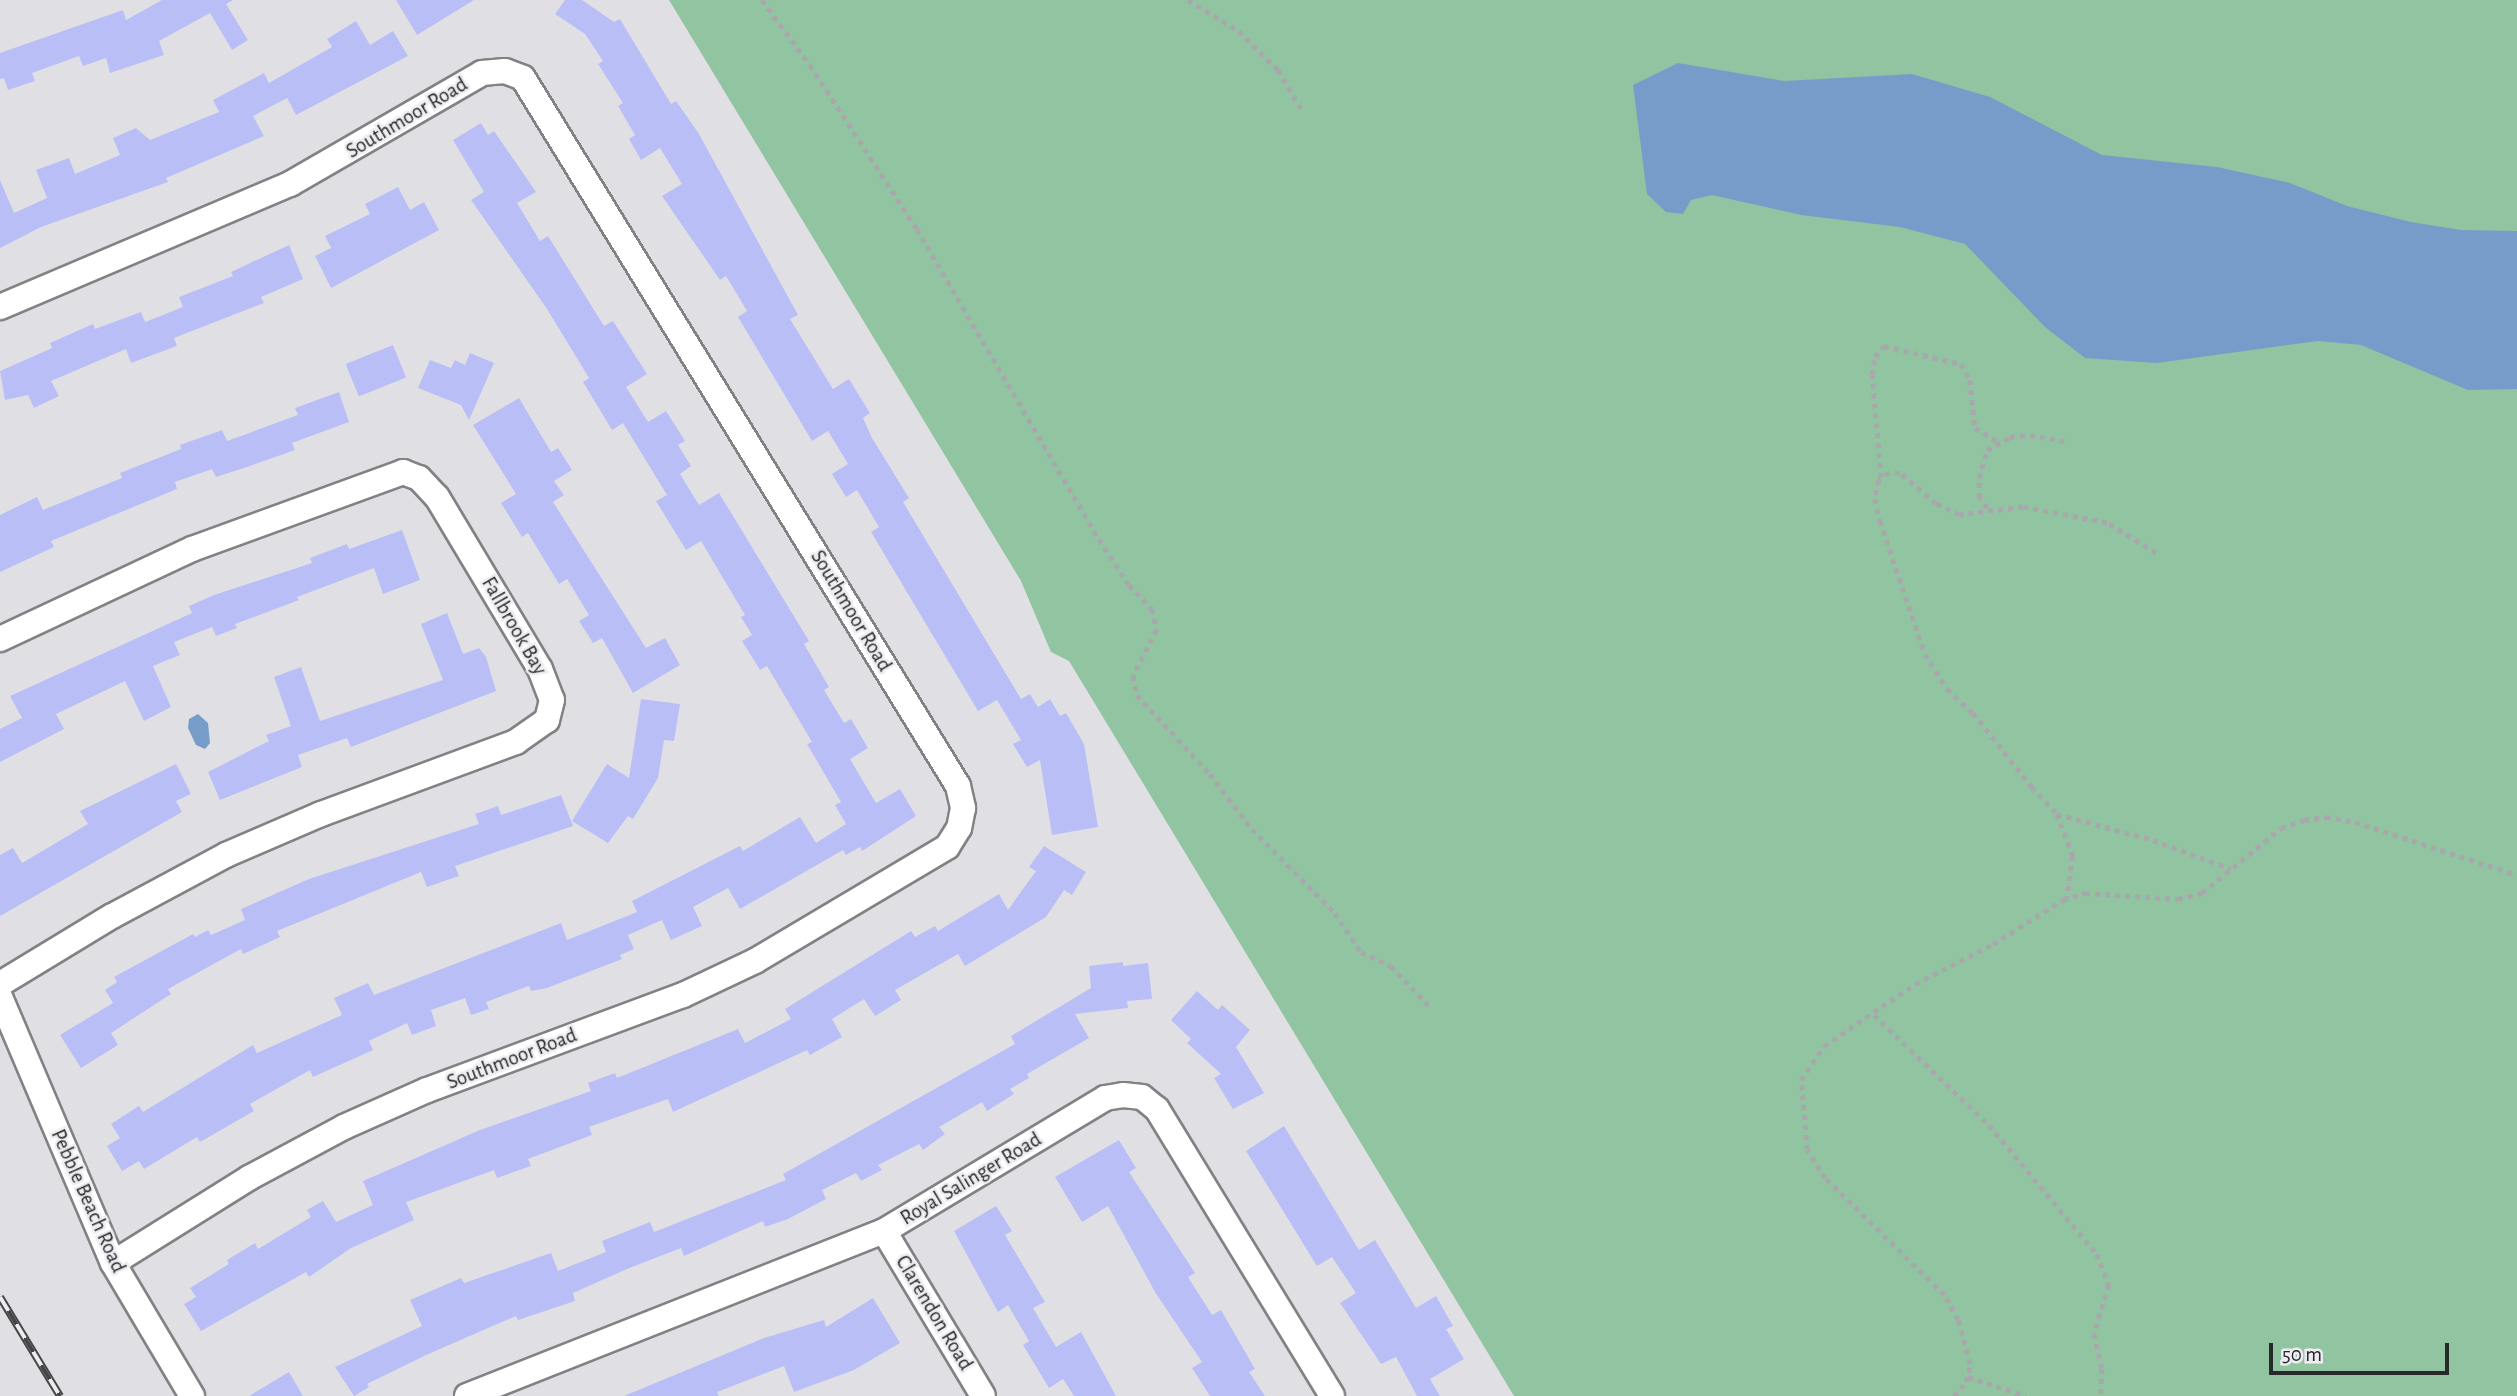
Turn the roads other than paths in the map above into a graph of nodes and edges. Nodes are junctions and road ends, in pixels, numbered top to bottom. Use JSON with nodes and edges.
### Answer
{"nodes":[{"id":1,"x":0,"y":307,"type":"edge"},
{"id":2,"x":0,"y":639,"type":"edge"},
{"id":3,"x":0,"y":984,"type":"edge"},
{"id":4,"x":0,"y":998,"type":"edge"},
{"id":5,"x":884,"y":1231,"type":"junction"},
{"id":6,"x":113,"y":1263,"type":"junction"},
{"id":7,"x":192,"y":1396,"type":"edge"},
{"id":8,"x":467,"y":1396,"type":"edge"},
{"id":9,"x":983,"y":1396,"type":"edge"},
{"id":10,"x":1332,"y":1396,"type":"edge"}],
"edges":[{"from":1,"to":6,"type":"street","name":"Southmoor Road"},
{"from":2,"to":3,"type":"street","name":"Fallbrook Bay"},
{"from":4,"to":6,"type":"street","name":"Pebble Beach Road"},
{"from":5,"to":8,"type":"street","name":"Royal Salinger Road"},
{"from":5,"to":9,"type":"street","name":"Clarendon Road"},
{"from":5,"to":10,"type":"street","name":"Royal Salinger Road"},
{"from":6,"to":7,"type":"street","name":"Pebble Beach Road"}]}
